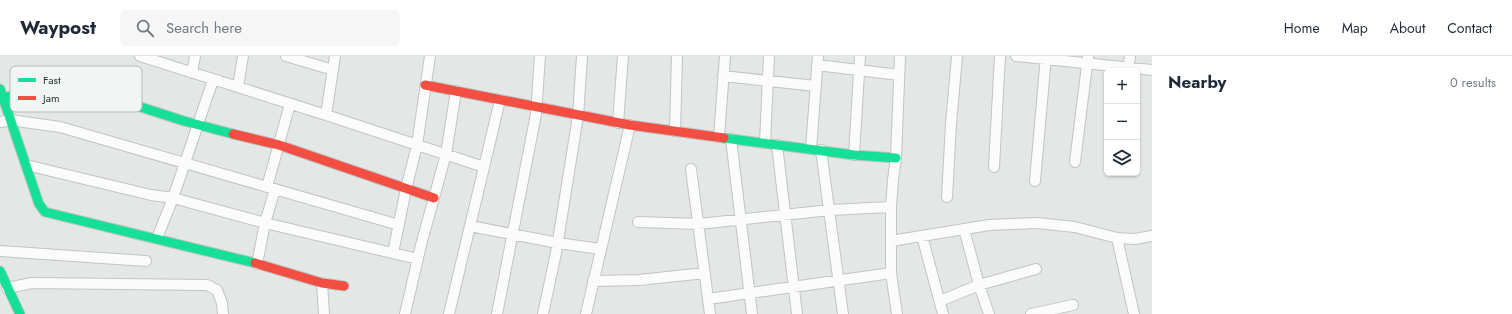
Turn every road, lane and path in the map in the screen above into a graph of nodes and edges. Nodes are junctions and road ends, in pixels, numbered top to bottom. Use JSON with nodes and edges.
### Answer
{"nodes":[{"id":1,"x":195,"y":56,"type":"edge"},
{"id":2,"x":243,"y":56,"type":"edge"},
{"id":3,"x":286,"y":56,"type":"edge"},
{"id":4,"x":335,"y":56,"type":"edge"},
{"id":5,"x":430,"y":56,"type":"edge"},
{"id":6,"x":540,"y":56,"type":"edge"},
{"id":7,"x":582,"y":56,"type":"edge"},
{"id":8,"x":623,"y":56,"type":"edge"},
{"id":9,"x":677,"y":56,"type":"edge"},
{"id":10,"x":725,"y":56,"type":"edge"},
{"id":11,"x":769,"y":56,"type":"edge"},
{"id":12,"x":860,"y":56,"type":"edge"},
{"id":13,"x":900,"y":56,"type":"edge"},
{"id":14,"x":957,"y":56,"type":"edge"},
{"id":15,"x":1000,"y":56,"type":"edge"},
{"id":16,"x":1016,"y":56,"type":"edge"},
{"id":17,"x":1130,"y":56,"type":"edge"},
{"id":18,"x":144,"y":57,"type":"edge"},
{"id":19,"x":1046,"y":57,"type":"edge"},
{"id":20,"x":1088,"y":59,"type":"edge"},
{"id":21,"x":817,"y":60,"type":"edge"},
{"id":22,"x":1124,"y":68,"type":"edge"},
{"id":23,"x":1128,"y":68,"type":"edge"},
{"id":24,"x":333,"y":70,"type":"junction"},
{"id":25,"x":859,"y":70,"type":"junction"},
{"id":26,"x":1140,"y":70,"type":"edge"},
{"id":27,"x":1152,"y":70,"type":"edge"},
{"id":28,"x":192,"y":73,"type":"junction"},
{"id":29,"x":899,"y":75,"type":"junction"},
{"id":30,"x":723,"y":76,"type":"junction"},
{"id":31,"x":213,"y":80,"type":"junction"},
{"id":32,"x":769,"y":81,"type":"junction"},
{"id":33,"x":425,"y":85,"type":"junction"},
{"id":34,"x":816,"y":86,"type":"junction"},
{"id":35,"x":238,"y":87,"type":"junction"},
{"id":36,"x":456,"y":91,"type":"junction"},
{"id":37,"x":1,"y":93,"type":"edge"},
{"id":38,"x":500,"y":100,"type":"junction"},
{"id":39,"x":290,"y":104,"type":"junction"},
{"id":40,"x":142,"y":107,"type":"edge"},
{"id":41,"x":536,"y":108,"type":"junction"},
{"id":42,"x":326,"y":114,"type":"junction"},
{"id":43,"x":578,"y":116,"type":"junction"},
{"id":44,"x":5,"y":121,"type":"edge"},
{"id":45,"x":618,"y":123,"type":"junction"},
{"id":46,"x":199,"y":124,"type":"junction"},
{"id":47,"x":630,"y":125,"type":"junction"},
{"id":48,"x":674,"y":131,"type":"junction"},
{"id":49,"x":720,"y":137,"type":"junction"},
{"id":50,"x":731,"y":139,"type":"junction"},
{"id":51,"x":765,"y":143,"type":"junction"},
{"id":52,"x":279,"y":145,"type":"junction"},
{"id":53,"x":417,"y":145,"type":"junction"},
{"id":54,"x":777,"y":145,"type":"junction"},
{"id":55,"x":816,"y":150,"type":"junction"},
{"id":56,"x":446,"y":154,"type":"junction"},
{"id":57,"x":854,"y":155,"type":"junction"},
{"id":58,"x":896,"y":158,"type":"junction"},
{"id":59,"x":185,"y":162,"type":"junction"},
{"id":60,"x":1075,"y":162,"type":"dead end"},
{"id":61,"x":26,"y":166,"type":"junction"},
{"id":62,"x":484,"y":167,"type":"junction"},
{"id":63,"x":994,"y":167,"type":"dead end"},
{"id":64,"x":691,"y":169,"type":"dead end"},
{"id":65,"x":1035,"y":181,"type":"dead end"},
{"id":66,"x":271,"y":188,"type":"junction"},
{"id":67,"x":406,"y":189,"type":"junction"},
{"id":68,"x":947,"y":197,"type":"dead end"},
{"id":69,"x":173,"y":198,"type":"junction"},
{"id":70,"x":434,"y":198,"type":"junction"},
{"id":71,"x":891,"y":207,"type":"junction"},
{"id":72,"x":830,"y":210,"type":"junction"},
{"id":73,"x":786,"y":214,"type":"junction"},
{"id":74,"x":742,"y":219,"type":"junction"},
{"id":75,"x":638,"y":222,"type":"dead end"},
{"id":76,"x":265,"y":223,"type":"junction"},
{"id":77,"x":699,"y":224,"type":"junction"},
{"id":78,"x":399,"y":225,"type":"junction"},
{"id":79,"x":470,"y":226,"type":"junction"},
{"id":80,"x":964,"y":229,"type":"junction"},
{"id":81,"x":513,"y":234,"type":"junction"},
{"id":82,"x":922,"y":236,"type":"junction"},
{"id":83,"x":1152,"y":236,"type":"edge"},
{"id":84,"x":157,"y":238,"type":"junction"},
{"id":85,"x":1117,"y":238,"type":"junction"},
{"id":86,"x":891,"y":241,"type":"junction"},
{"id":87,"x":558,"y":243,"type":"junction"},
{"id":88,"x":600,"y":249,"type":"junction"},
{"id":89,"x":0,"y":251,"type":"edge"},
{"id":90,"x":393,"y":253,"type":"junction"},
{"id":91,"x":418,"y":258,"type":"junction"},
{"id":92,"x":146,"y":261,"type":"dead end"},
{"id":93,"x":257,"y":264,"type":"junction"},
{"id":94,"x":1036,"y":268,"type":"dead end"},
{"id":95,"x":0,"y":271,"type":"edge"},
{"id":96,"x":705,"y":273,"type":"junction"},
{"id":97,"x":891,"y":273,"type":"junction"},
{"id":98,"x":593,"y":281,"type":"junction"},
{"id":99,"x":839,"y":281,"type":"junction"},
{"id":100,"x":322,"y":283,"type":"junction"},
{"id":101,"x":979,"y":285,"type":"junction"},
{"id":102,"x":4,"y":286,"type":"edge"},
{"id":103,"x":344,"y":286,"type":"dead end"},
{"id":104,"x":794,"y":287,"type":"junction"},
{"id":105,"x":750,"y":293,"type":"junction"},
{"id":106,"x":708,"y":299,"type":"junction"},
{"id":107,"x":940,"y":301,"type":"junction"},
{"id":108,"x":1073,"y":305,"type":"dead end"},
{"id":109,"x":20,"y":314,"type":"edge"},
{"id":110,"x":223,"y":314,"type":"edge"},
{"id":111,"x":324,"y":314,"type":"edge"},
{"id":112,"x":405,"y":314,"type":"edge"},
{"id":113,"x":449,"y":314,"type":"edge"},
{"id":114,"x":497,"y":314,"type":"edge"},
{"id":115,"x":543,"y":314,"type":"edge"},
{"id":116,"x":586,"y":314,"type":"edge"},
{"id":117,"x":710,"y":314,"type":"edge"},
{"id":118,"x":752,"y":314,"type":"edge"},
{"id":119,"x":797,"y":314,"type":"edge"},
{"id":120,"x":843,"y":314,"type":"edge"},
{"id":121,"x":897,"y":314,"type":"edge"},
{"id":122,"x":943,"y":314,"type":"edge"},
{"id":123,"x":989,"y":314,"type":"edge"},
{"id":124,"x":1030,"y":314,"type":"edge"},
{"id":125,"x":1134,"y":314,"type":"edge"}],
"edges":[{"from":1,"to":28,"type":"street"},
{"from":2,"to":35,"type":"street"},
{"from":3,"to":24,"type":"street"},
{"from":4,"to":24,"type":"street"},
{"from":5,"to":33,"type":"street"},
{"from":6,"to":41,"type":"street"},
{"from":7,"to":43,"type":"street"},
{"from":8,"to":45,"type":"street"},
{"from":9,"to":48,"type":"street"},
{"from":10,"to":30,"type":"street"},
{"from":11,"to":32,"type":"street"},
{"from":12,"to":25,"type":"street"},
{"from":13,"to":29,"type":"street"},
{"from":14,"to":68,"type":"street"},
{"from":15,"to":63,"type":"street"},
{"from":16,"to":19,"type":"street"},
{"from":17,"to":23,"type":"street"},
{"from":18,"to":28,"type":"street"},
{"from":19,"to":20,"type":"street"},
{"from":19,"to":65,"type":"street"},
{"from":20,"to":22,"type":"street"},
{"from":20,"to":60,"type":"street"},
{"from":21,"to":25,"type":"street"},
{"from":21,"to":34,"type":"street"},
{"from":24,"to":42,"type":"street"},
{"from":25,"to":29,"type":"street"},
{"from":25,"to":57,"type":"street"},
{"from":26,"to":27,"type":"street"},
{"from":28,"to":31,"type":"street"},
{"from":29,"to":58,"type":"street"},
{"from":30,"to":32,"type":"street"},
{"from":30,"to":49,"type":"street"},
{"from":31,"to":35,"type":"street"},
{"from":31,"to":46,"type":"street"},
{"from":32,"to":34,"type":"street"},
{"from":32,"to":51,"type":"street"},
{"from":33,"to":36,"type":"street"},
{"from":33,"to":53,"type":"street"},
{"from":34,"to":55,"type":"street"},
{"from":35,"to":39,"type":"street"},
{"from":36,"to":38,"type":"street"},
{"from":36,"to":56,"type":"street"},
{"from":37,"to":44,"type":"street"},
{"from":38,"to":41,"type":"street"},
{"from":38,"to":62,"type":"street"},
{"from":39,"to":42,"type":"street"},
{"from":39,"to":52,"type":"street"},
{"from":40,"to":46,"type":"street"},
{"from":41,"to":43,"type":"street"},
{"from":41,"to":81,"type":"street"},
{"from":42,"to":53,"type":"street"},
{"from":43,"to":45,"type":"street"},
{"from":43,"to":87,"type":"street"},
{"from":44,"to":59,"type":"street"},
{"from":44,"to":61,"type":"street"},
{"from":45,"to":47,"type":"street"},
{"from":46,"to":52,"type":"street"},
{"from":46,"to":59,"type":"street"},
{"from":47,"to":48,"type":"street"},
{"from":47,"to":88,"type":"street"},
{"from":48,"to":49,"type":"street"},
{"from":49,"to":50,"type":"street"},
{"from":50,"to":51,"type":"street"},
{"from":50,"to":74,"type":"street"},
{"from":51,"to":54,"type":"street"},
{"from":52,"to":66,"type":"street"},
{"from":52,"to":67,"type":"street"},
{"from":53,"to":56,"type":"street"},
{"from":53,"to":67,"type":"street"},
{"from":54,"to":55,"type":"street"},
{"from":54,"to":73,"type":"street"},
{"from":55,"to":57,"type":"street"},
{"from":55,"to":72,"type":"street"},
{"from":56,"to":62,"type":"street"},
{"from":56,"to":70,"type":"street"},
{"from":57,"to":58,"type":"street"},
{"from":58,"to":71,"type":"street"},
{"from":59,"to":66,"type":"street"},
{"from":59,"to":69,"type":"street"},
{"from":61,"to":69,"type":"street"},
{"from":61,"to":84,"type":"street"},
{"from":62,"to":79,"type":"street"},
{"from":64,"to":77,"type":"street"},
{"from":66,"to":76,"type":"street"},
{"from":66,"to":78,"type":"street"},
{"from":67,"to":70,"type":"street"},
{"from":67,"to":78,"type":"street"},
{"from":69,"to":76,"type":"street"},
{"from":69,"to":84,"type":"street"},
{"from":70,"to":91,"type":"street"},
{"from":71,"to":72,"type":"street"},
{"from":71,"to":86,"type":"street"},
{"from":72,"to":73,"type":"street"},
{"from":72,"to":99,"type":"street"},
{"from":73,"to":74,"type":"street"},
{"from":73,"to":104,"type":"street"},
{"from":74,"to":77,"type":"street"},
{"from":74,"to":105,"type":"street"},
{"from":75,"to":77,"type":"street"},
{"from":76,"to":90,"type":"street"},
{"from":76,"to":93,"type":"street"},
{"from":77,"to":96,"type":"street"},
{"from":78,"to":90,"type":"street"},
{"from":79,"to":81,"type":"street"},
{"from":79,"to":113,"type":"street"},
{"from":80,"to":82,"type":"street"},
{"from":80,"to":85,"type":"street"},
{"from":80,"to":101,"type":"street"},
{"from":81,"to":87,"type":"street"},
{"from":81,"to":114,"type":"street"},
{"from":82,"to":86,"type":"street"},
{"from":82,"to":107,"type":"street"},
{"from":83,"to":85,"type":"street"},
{"from":84,"to":93,"type":"street"},
{"from":85,"to":125,"type":"street"},
{"from":86,"to":97,"type":"street"},
{"from":87,"to":88,"type":"street"},
{"from":87,"to":115,"type":"street"},
{"from":88,"to":98,"type":"street"},
{"from":89,"to":92,"type":"street"},
{"from":90,"to":91,"type":"street"},
{"from":91,"to":112,"type":"street"},
{"from":93,"to":100,"type":"street"},
{"from":94,"to":101,"type":"street"},
{"from":95,"to":102,"type":"street"},
{"from":96,"to":98,"type":"street"},
{"from":96,"to":106,"type":"street"},
{"from":97,"to":99,"type":"street"},
{"from":97,"to":121,"type":"street"},
{"from":98,"to":116,"type":"street"},
{"from":99,"to":104,"type":"street"},
{"from":99,"to":120,"type":"street"},
{"from":100,"to":103,"type":"street"},
{"from":100,"to":111,"type":"street"},
{"from":101,"to":107,"type":"street"},
{"from":101,"to":123,"type":"street"},
{"from":102,"to":109,"type":"street"},
{"from":102,"to":110,"type":"street"},
{"from":104,"to":105,"type":"street"},
{"from":104,"to":119,"type":"street"},
{"from":105,"to":106,"type":"street"},
{"from":105,"to":118,"type":"street"},
{"from":106,"to":117,"type":"street"},
{"from":107,"to":122,"type":"street"},
{"from":108,"to":124,"type":"street"}]}
